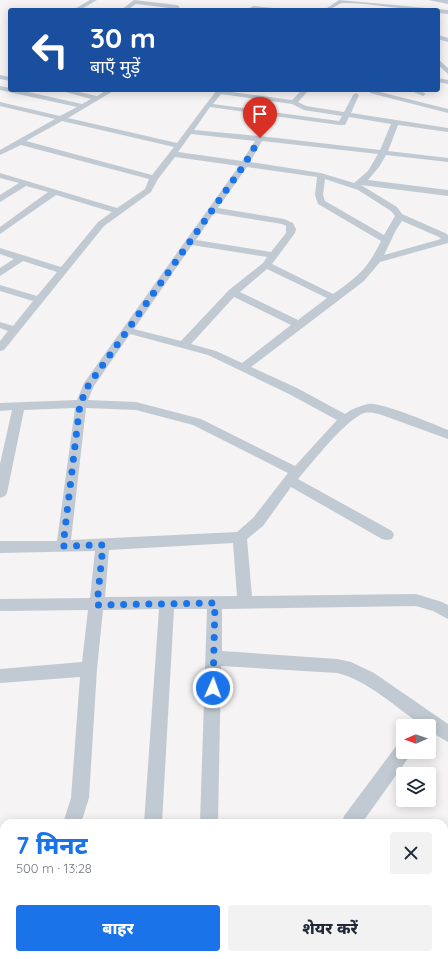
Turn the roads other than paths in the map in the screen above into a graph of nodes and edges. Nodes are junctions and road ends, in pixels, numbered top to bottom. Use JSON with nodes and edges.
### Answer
{"nodes":[{"id":1,"x":94,"y":0,"type":"edge"},
{"id":2,"x":431,"y":0,"type":"edge"},
{"id":3,"x":136,"y":1,"type":"edge"},
{"id":4,"x":448,"y":2,"type":"edge"},
{"id":5,"x":183,"y":4,"type":"dead end"},
{"id":6,"x":260,"y":4,"type":"dead end"},
{"id":7,"x":80,"y":8,"type":"edge"},
{"id":8,"x":127,"y":8,"type":"edge"},
{"id":9,"x":177,"y":8,"type":"edge"},
{"id":10,"x":253,"y":8,"type":"edge"},
{"id":11,"x":329,"y":8,"type":"edge"},
{"id":12,"x":407,"y":8,"type":"edge"},
{"id":13,"x":440,"y":63,"type":"edge"},
{"id":14,"x":448,"y":72,"type":"edge"},
{"id":15,"x":18,"y":92,"type":"edge"},
{"id":16,"x":70,"y":92,"type":"edge"},
{"id":17,"x":108,"y":92,"type":"edge"},
{"id":18,"x":220,"y":92,"type":"edge"},
{"id":19,"x":228,"y":92,"type":"edge"},
{"id":20,"x":304,"y":92,"type":"edge"},
{"id":21,"x":372,"y":92,"type":"dead end"},
{"id":22,"x":418,"y":92,"type":"edge"},
{"id":23,"x":423,"y":94,"type":"dead end"},
{"id":24,"x":356,"y":95,"type":"dead end"},
{"id":25,"x":98,"y":98,"type":"junction"},
{"id":26,"x":294,"y":102,"type":"junction"},
{"id":27,"x":0,"y":104,"type":"edge"},
{"id":28,"x":208,"y":105,"type":"junction"},
{"id":29,"x":83,"y":106,"type":"junction"},
{"id":30,"x":448,"y":111,"type":"edge"},
{"id":31,"x":346,"y":116,"type":"junction"},
{"id":32,"x":62,"y":118,"type":"junction"},
{"id":33,"x":395,"y":123,"type":"junction"},
{"id":34,"x":448,"y":130,"type":"edge"},
{"id":35,"x":189,"y":132,"type":"junction"},
{"id":36,"x":260,"y":138,"type":"junction"},
{"id":37,"x":20,"y":142,"type":"junction"},
{"id":38,"x":175,"y":150,"type":"junction"},
{"id":39,"x":383,"y":152,"type":"junction"},
{"id":40,"x":0,"y":153,"type":"edge"},
{"id":41,"x":448,"y":160,"type":"edge"},
{"id":42,"x":244,"y":165,"type":"junction"},
{"id":43,"x":0,"y":175,"type":"edge"},
{"id":44,"x":321,"y":175,"type":"junction"},
{"id":45,"x":154,"y":178,"type":"junction"},
{"id":46,"x":25,"y":183,"type":"junction"},
{"id":47,"x":357,"y":184,"type":"junction"},
{"id":48,"x":54,"y":192,"type":"junction"},
{"id":49,"x":448,"y":193,"type":"edge"},
{"id":50,"x":0,"y":199,"type":"edge"},
{"id":51,"x":211,"y":210,"type":"junction"},
{"id":52,"x":118,"y":211,"type":"junction"},
{"id":53,"x":399,"y":216,"type":"junction"},
{"id":54,"x":4,"y":223,"type":"edge"},
{"id":55,"x":0,"y":231,"type":"edge"},
{"id":56,"x":386,"y":240,"type":"junction"},
{"id":57,"x":448,"y":240,"type":"edge"},
{"id":58,"x":189,"y":242,"type":"junction"},
{"id":59,"x":0,"y":252,"type":"edge"},
{"id":60,"x":273,"y":255,"type":"junction"},
{"id":61,"x":21,"y":258,"type":"junction"},
{"id":62,"x":377,"y":260,"type":"junction"},
{"id":63,"x":266,"y":265,"type":"junction"},
{"id":64,"x":63,"y":271,"type":"junction"},
{"id":65,"x":0,"y":273,"type":"edge"},
{"id":66,"x":0,"y":288,"type":"edge"},
{"id":67,"x":233,"y":292,"type":"junction"},
{"id":68,"x":334,"y":298,"type":"junction"},
{"id":69,"x":40,"y":300,"type":"junction"},
{"id":70,"x":299,"y":325,"type":"junction"},
{"id":71,"x":0,"y":326,"type":"edge"},
{"id":72,"x":15,"y":330,"type":"junction"},
{"id":73,"x":127,"y":330,"type":"junction"},
{"id":74,"x":184,"y":345,"type":"junction"},
{"id":75,"x":0,"y":348,"type":"edge"},
{"id":76,"x":243,"y":367,"type":"junction"},
{"id":77,"x":80,"y":404,"type":"junction"},
{"id":78,"x":19,"y":406,"type":"junction"},
{"id":79,"x":0,"y":407,"type":"edge"},
{"id":80,"x":345,"y":419,"type":"junction"},
{"id":81,"x":448,"y":435,"type":"edge"},
{"id":82,"x":292,"y":476,"type":"junction"},
{"id":83,"x":0,"y":493,"type":"edge"},
{"id":84,"x":387,"y":535,"type":"dead end"},
{"id":85,"x":240,"y":537,"type":"junction"},
{"id":86,"x":103,"y":545,"type":"junction"},
{"id":87,"x":63,"y":546,"type":"junction"},
{"id":88,"x":0,"y":547,"type":"edge"},
{"id":89,"x":245,"y":602,"type":"junction"},
{"id":90,"x":215,"y":603,"type":"junction"},
{"id":91,"x":167,"y":604,"type":"junction"},
{"id":92,"x":0,"y":605,"type":"edge"},
{"id":93,"x":97,"y":605,"type":"junction"},
{"id":94,"x":448,"y":613,"type":"edge"},
{"id":95,"x":214,"y":658,"type":"junction"},
{"id":96,"x":89,"y":669,"type":"junction"},
{"id":97,"x":0,"y":676,"type":"edge"},
{"id":98,"x":419,"y":719,"type":"edge"},
{"id":99,"x":436,"y":728,"type":"edge"},
{"id":100,"x":448,"y":734,"type":"edge"},
{"id":101,"x":397,"y":759,"type":"edge"},
{"id":102,"x":73,"y":819,"type":"edge"},
{"id":103,"x":153,"y":819,"type":"edge"},
{"id":104,"x":209,"y":819,"type":"edge"},
{"id":105,"x":354,"y":819,"type":"edge"}],
"edges":[{"from":1,"to":7,"type":"street"},
{"from":2,"to":4,"type":"street"},
{"from":3,"to":8,"type":"street"},
{"from":3,"to":9,"type":"street"},
{"from":5,"to":9,"type":"street"},
{"from":6,"to":10,"type":"street"},
{"from":11,"to":12,"type":"street"},
{"from":13,"to":14,"type":"street"},
{"from":15,"to":29,"type":"street"},
{"from":16,"to":25,"type":"street"},
{"from":17,"to":25,"type":"street"},
{"from":18,"to":28,"type":"street"},
{"from":19,"to":26,"type":"street"},
{"from":20,"to":26,"type":"street"},
{"from":21,"to":30,"type":"street"},
{"from":22,"to":23,"type":"street"},
{"from":24,"to":31,"type":"street"},
{"from":25,"to":29,"type":"street"},
{"from":26,"to":31,"type":"street"},
{"from":27,"to":32,"type":"street"},
{"from":28,"to":31,"type":"street"},
{"from":28,"to":35,"type":"street"},
{"from":29,"to":32,"type":"street"},
{"from":31,"to":33,"type":"street"},
{"from":32,"to":37,"type":"street"},
{"from":32,"to":38,"type":"street"},
{"from":33,"to":34,"type":"street"},
{"from":33,"to":39,"type":"street"},
{"from":35,"to":36,"type":"street"},
{"from":35,"to":38,"type":"street"},
{"from":36,"to":39,"type":"street"},
{"from":36,"to":42,"type":"street"},
{"from":37,"to":40,"type":"street"},
{"from":37,"to":45,"type":"street"},
{"from":38,"to":42,"type":"street"},
{"from":38,"to":45,"type":"street"},
{"from":39,"to":41,"type":"street"},
{"from":39,"to":47,"type":"street"},
{"from":42,"to":44,"type":"street"},
{"from":42,"to":51,"type":"street"},
{"from":43,"to":46,"type":"street"},
{"from":44,"to":47,"type":"street"},
{"from":44,"to":56,"type":"street"},
{"from":45,"to":52,"type":"street"},
{"from":46,"to":48,"type":"street"},
{"from":46,"to":50,"type":"street"},
{"from":47,"to":49,"type":"street"},
{"from":47,"to":53,"type":"street"},
{"from":48,"to":52,"type":"street"},
{"from":48,"to":54,"type":"street"},
{"from":51,"to":58,"type":"street"},
{"from":51,"to":60,"type":"street"},
{"from":52,"to":64,"type":"street"},
{"from":53,"to":56,"type":"street"},
{"from":53,"to":57,"type":"street"},
{"from":54,"to":55,"type":"street"},
{"from":56,"to":62,"type":"street"},
{"from":57,"to":62,"type":"street"},
{"from":58,"to":60,"type":"street"},
{"from":58,"to":73,"type":"street"},
{"from":59,"to":61,"type":"street"},
{"from":60,"to":63,"type":"street"},
{"from":61,"to":64,"type":"street"},
{"from":61,"to":65,"type":"street"},
{"from":62,"to":68,"type":"street"},
{"from":63,"to":67,"type":"street"},
{"from":63,"to":68,"type":"street"},
{"from":64,"to":69,"type":"street"},
{"from":66,"to":69,"type":"street"},
{"from":67,"to":70,"type":"street"},
{"from":67,"to":74,"type":"street"},
{"from":68,"to":70,"type":"street"},
{"from":69,"to":72,"type":"street"},
{"from":70,"to":76,"type":"street"},
{"from":71,"to":72,"type":"street"},
{"from":72,"to":75,"type":"street"},
{"from":73,"to":74,"type":"street"},
{"from":73,"to":77,"type":"street"},
{"from":74,"to":76,"type":"street"},
{"from":76,"to":80,"type":"street"},
{"from":77,"to":78,"type":"street"},
{"from":77,"to":82,"type":"street"},
{"from":77,"to":87,"type":"street"},
{"from":78,"to":79,"type":"street"},
{"from":78,"to":83,"type":"street"},
{"from":80,"to":81,"type":"street"},
{"from":80,"to":82,"type":"street"},
{"from":82,"to":84,"type":"street"},
{"from":82,"to":85,"type":"street"},
{"from":85,"to":86,"type":"street"},
{"from":85,"to":89,"type":"street"},
{"from":86,"to":87,"type":"street"},
{"from":86,"to":93,"type":"street"},
{"from":87,"to":88,"type":"street"},
{"from":89,"to":90,"type":"street"},
{"from":89,"to":94,"type":"street"},
{"from":90,"to":91,"type":"street"},
{"from":90,"to":95,"type":"street"},
{"from":91,"to":93,"type":"street"},
{"from":91,"to":103,"type":"street"},
{"from":92,"to":93,"type":"street"},
{"from":93,"to":96,"type":"street"},
{"from":95,"to":98,"type":"street"},
{"from":95,"to":104,"type":"street"},
{"from":96,"to":97,"type":"street"},
{"from":96,"to":102,"type":"street"},
{"from":99,"to":100,"type":"street"},
{"from":101,"to":105,"type":"street"}]}
